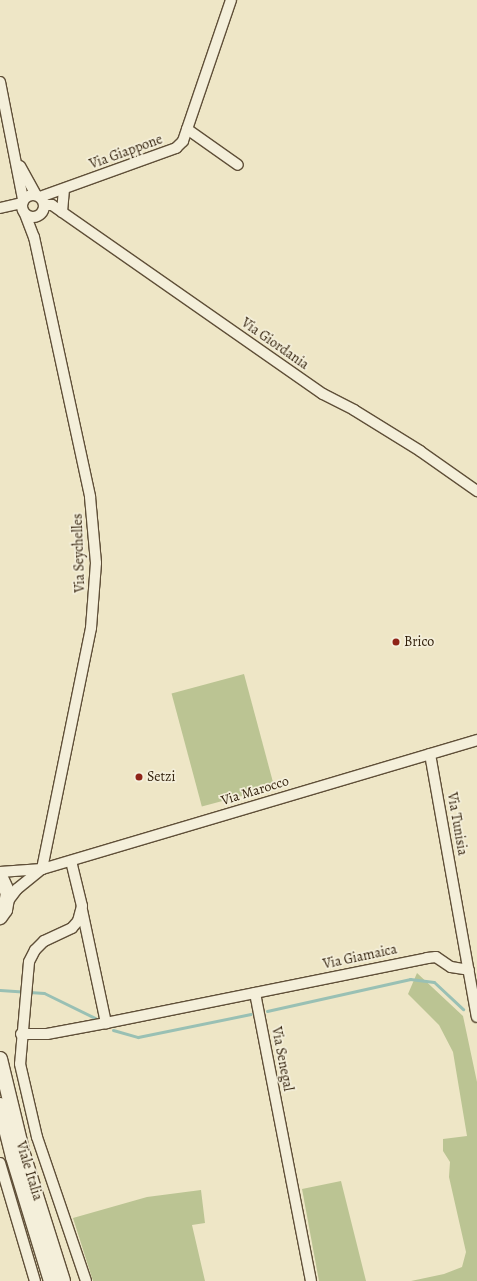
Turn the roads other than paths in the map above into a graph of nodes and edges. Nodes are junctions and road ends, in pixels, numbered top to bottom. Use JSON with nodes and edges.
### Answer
{"nodes":[{"id":1,"x":231,"y":0,"type":"edge"},
{"id":2,"x":0,"y":82,"type":"edge"},
{"id":3,"x":186,"y":129,"type":"junction"},
{"id":4,"x":17,"y":160,"type":"junction"},
{"id":5,"x":238,"y":165,"type":"dead end"},
{"id":6,"x":64,"y":190,"type":"junction"},
{"id":7,"x":40,"y":205,"type":"junction"},
{"id":8,"x":23,"y":206,"type":"junction"},
{"id":9,"x":0,"y":208,"type":"edge"},
{"id":10,"x":62,"y":212,"type":"junction"},
{"id":11,"x":34,"y":237,"type":"junction"},
{"id":12,"x":477,"y":491,"type":"edge"},
{"id":13,"x":477,"y":740,"type":"edge"},
{"id":14,"x":430,"y":754,"type":"junction"},
{"id":15,"x":71,"y":861,"type":"junction"},
{"id":16,"x":42,"y":869,"type":"junction"},
{"id":17,"x":0,"y":872,"type":"edge"},
{"id":18,"x":0,"y":876,"type":"edge"},
{"id":19,"x":8,"y":901,"type":"junction"},
{"id":20,"x":82,"y":906,"type":"junction"},
{"id":21,"x":0,"y":917,"type":"edge"},
{"id":22,"x":469,"y":970,"type":"junction"},
{"id":23,"x":255,"y":993,"type":"junction"},
{"id":24,"x":477,"y":1016,"type":"edge"},
{"id":25,"x":106,"y":1023,"type":"junction"},
{"id":26,"x":21,"y":1034,"type":"junction"},
{"id":27,"x":0,"y":1059,"type":"edge"},
{"id":28,"x":0,"y":1105,"type":"edge"},
{"id":29,"x":0,"y":1163,"type":"edge"},
{"id":30,"x":35,"y":1281,"type":"edge"},
{"id":31,"x":51,"y":1281,"type":"edge"},
{"id":32,"x":63,"y":1281,"type":"edge"},
{"id":33,"x":86,"y":1281,"type":"edge"},
{"id":34,"x":311,"y":1281,"type":"edge"}],
"edges":[{"from":1,"to":3,"type":"street","name":"Via Giappone"},
{"from":2,"to":4,"type":"street","name":"Via Seychelles"},
{"from":3,"to":5,"type":"street"},
{"from":3,"to":6,"type":"street","name":"Via Giappone"},
{"from":4,"to":7,"type":"street","name":"Via Seychelles"},
{"from":4,"to":8,"type":"street","name":"Via Seychelles"},
{"from":6,"to":7,"type":"street","name":"Via Giappone"},
{"from":6,"to":10,"type":"street"},
{"from":7,"to":8,"type":"street","name":"Via Giappone"},
{"from":7,"to":8,"type":"street","name":"Via Giordania"},
{"from":7,"to":10,"type":"street","name":"Via Giordania"},
{"from":7,"to":11,"type":"street","name":"Via Seychelles"},
{"from":8,"to":9,"type":"street"},
{"from":8,"to":11,"type":"street","name":"Via Seychelles"},
{"from":10,"to":12,"type":"street","name":"Via Giordania"},
{"from":11,"to":16,"type":"street","name":"Via Seychelles"},
{"from":13,"to":14,"type":"street","name":"Via Marocco"},
{"from":14,"to":15,"type":"street","name":"Via Marocco"},
{"from":14,"to":22,"type":"street","name":"Via Tunisia"},
{"from":15,"to":16,"type":"street","name":"Via Marocco"},
{"from":15,"to":20,"type":"street"},
{"from":16,"to":17,"type":"street","name":"Via Marocco"},
{"from":16,"to":19,"type":"street","name":"Via Marocco"},
{"from":18,"to":19,"type":"main road"},
{"from":19,"to":21,"type":"main road"},
{"from":20,"to":25,"type":"street"},
{"from":20,"to":26,"type":"street"},
{"from":22,"to":23,"type":"street","name":"Via Giamaica"},
{"from":22,"to":24,"type":"street","name":"Via Tunisia"},
{"from":23,"to":25,"type":"street"},
{"from":23,"to":34,"type":"street","name":"Via Senegal"},
{"from":25,"to":26,"type":"street"},
{"from":26,"to":33,"type":"street"},
{"from":27,"to":32,"type":"main road","name":"Viale Italia"},
{"from":28,"to":31,"type":"main road","name":"Viale Italia"},
{"from":29,"to":30,"type":"street"}]}
